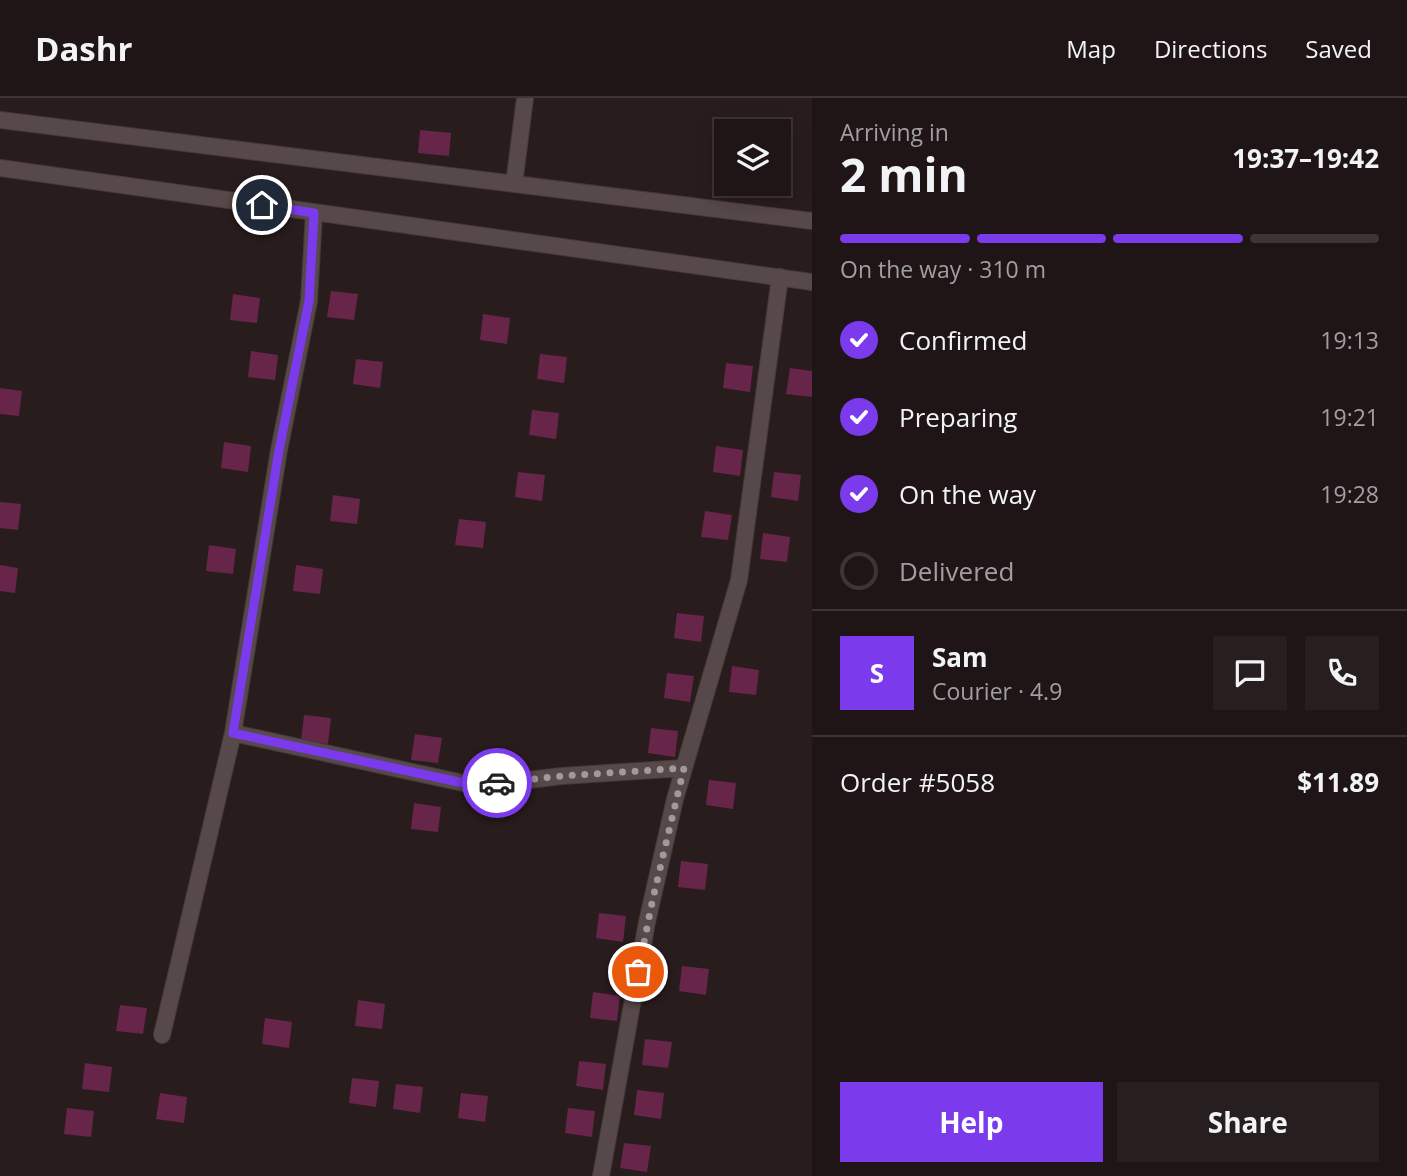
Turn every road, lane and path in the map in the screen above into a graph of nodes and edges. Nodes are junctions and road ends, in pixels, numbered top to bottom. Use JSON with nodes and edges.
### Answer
{"nodes":[{"id":1,"x":525,"y":98,"type":"edge"},
{"id":2,"x":0,"y":121,"type":"edge"},
{"id":3,"x":0,"y":168,"type":"edge"},
{"id":4,"x":514,"y":184,"type":"junction"},
{"id":5,"x":314,"y":213,"type":"junction"},
{"id":6,"x":812,"y":221,"type":"edge"},
{"id":7,"x":780,"y":277,"type":"junction"},
{"id":8,"x":812,"y":282,"type":"edge"},
{"id":9,"x":233,"y":733,"type":"junction"},
{"id":10,"x":684,"y":768,"type":"junction"},
{"id":11,"x":162,"y":1034,"type":"dead end"},
{"id":12,"x":601,"y":1176,"type":"edge"}],
"edges":[{"from":1,"to":4,"type":"street"},
{"from":2,"to":4,"type":"street"},
{"from":3,"to":5,"type":"street"},
{"from":4,"to":6,"type":"street"},
{"from":5,"to":7,"type":"street"},
{"from":5,"to":9,"type":"street"},
{"from":7,"to":8,"type":"street"},
{"from":7,"to":10,"type":"street"},
{"from":9,"to":10,"type":"street"},
{"from":9,"to":11,"type":"street"},
{"from":10,"to":12,"type":"street"}]}
